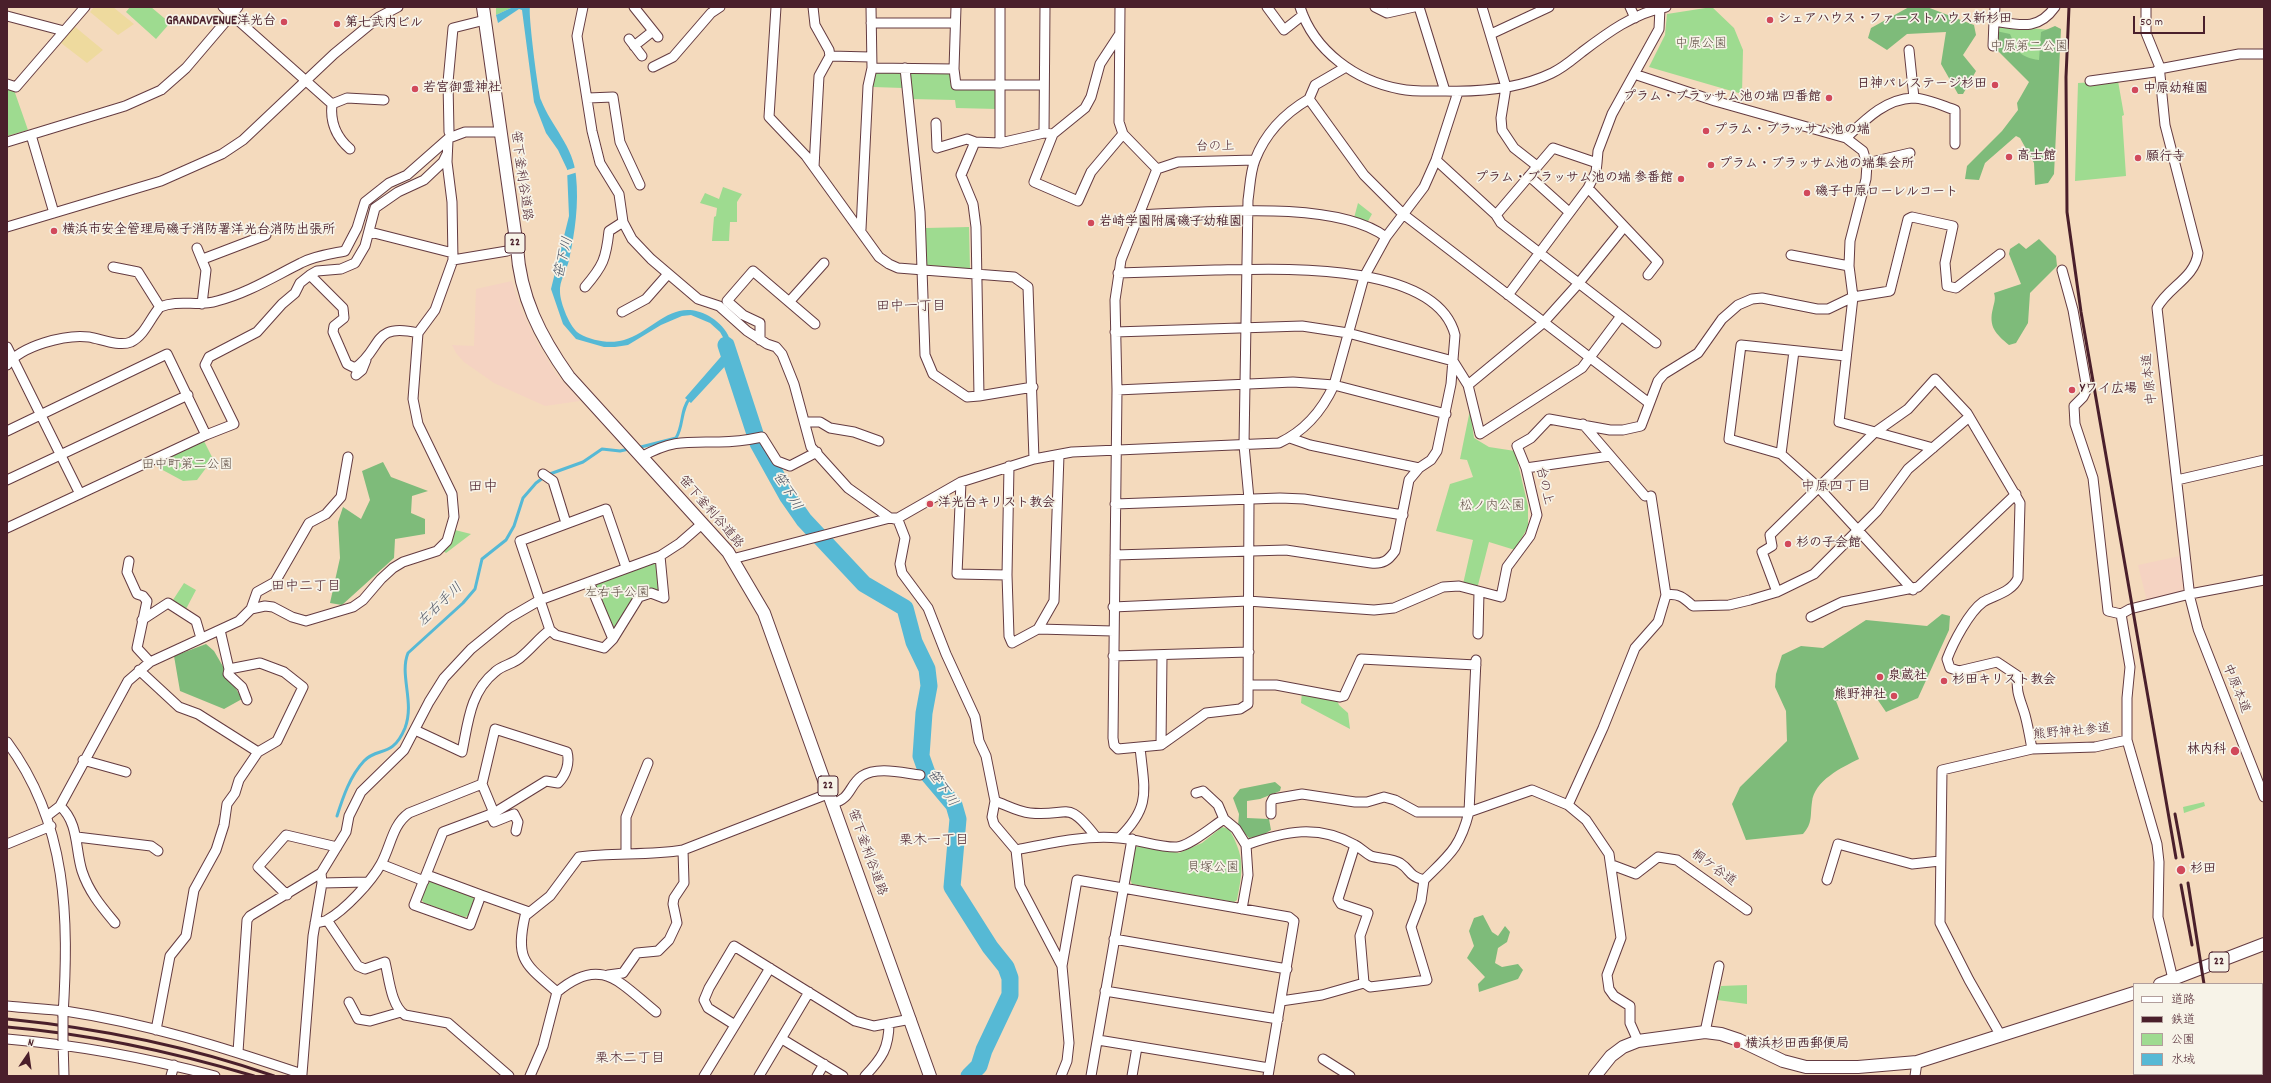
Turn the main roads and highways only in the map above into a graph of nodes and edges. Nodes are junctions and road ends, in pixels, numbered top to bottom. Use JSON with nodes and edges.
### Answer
{"nodes":[{"id":1,"x":483,"y":7,"type":"edge"},
{"id":2,"x":2264,"y":944,"type":"edge"},
{"id":3,"x":2178,"y":980,"type":"edge"},
{"id":4,"x":2164,"y":983,"type":"edge"},
{"id":5,"x":2133,"y":992,"type":"edge"},
{"id":6,"x":1827,"y":1072,"type":"edge"},
{"id":7,"x":929,"y":1073,"type":"edge"},
{"id":8,"x":1595,"y":1076,"type":"edge"}],
"edges":[{"from":1,"to":7,"type":"main road","name":"笹下釜利谷道路","number":"22"},
{"from":2,"to":3,"type":"main road","number":"22"},
{"from":3,"to":4,"type":"main road","number":"22"},
{"from":5,"to":6,"type":"main road"},
{"from":6,"to":8,"type":"main road"}]}
